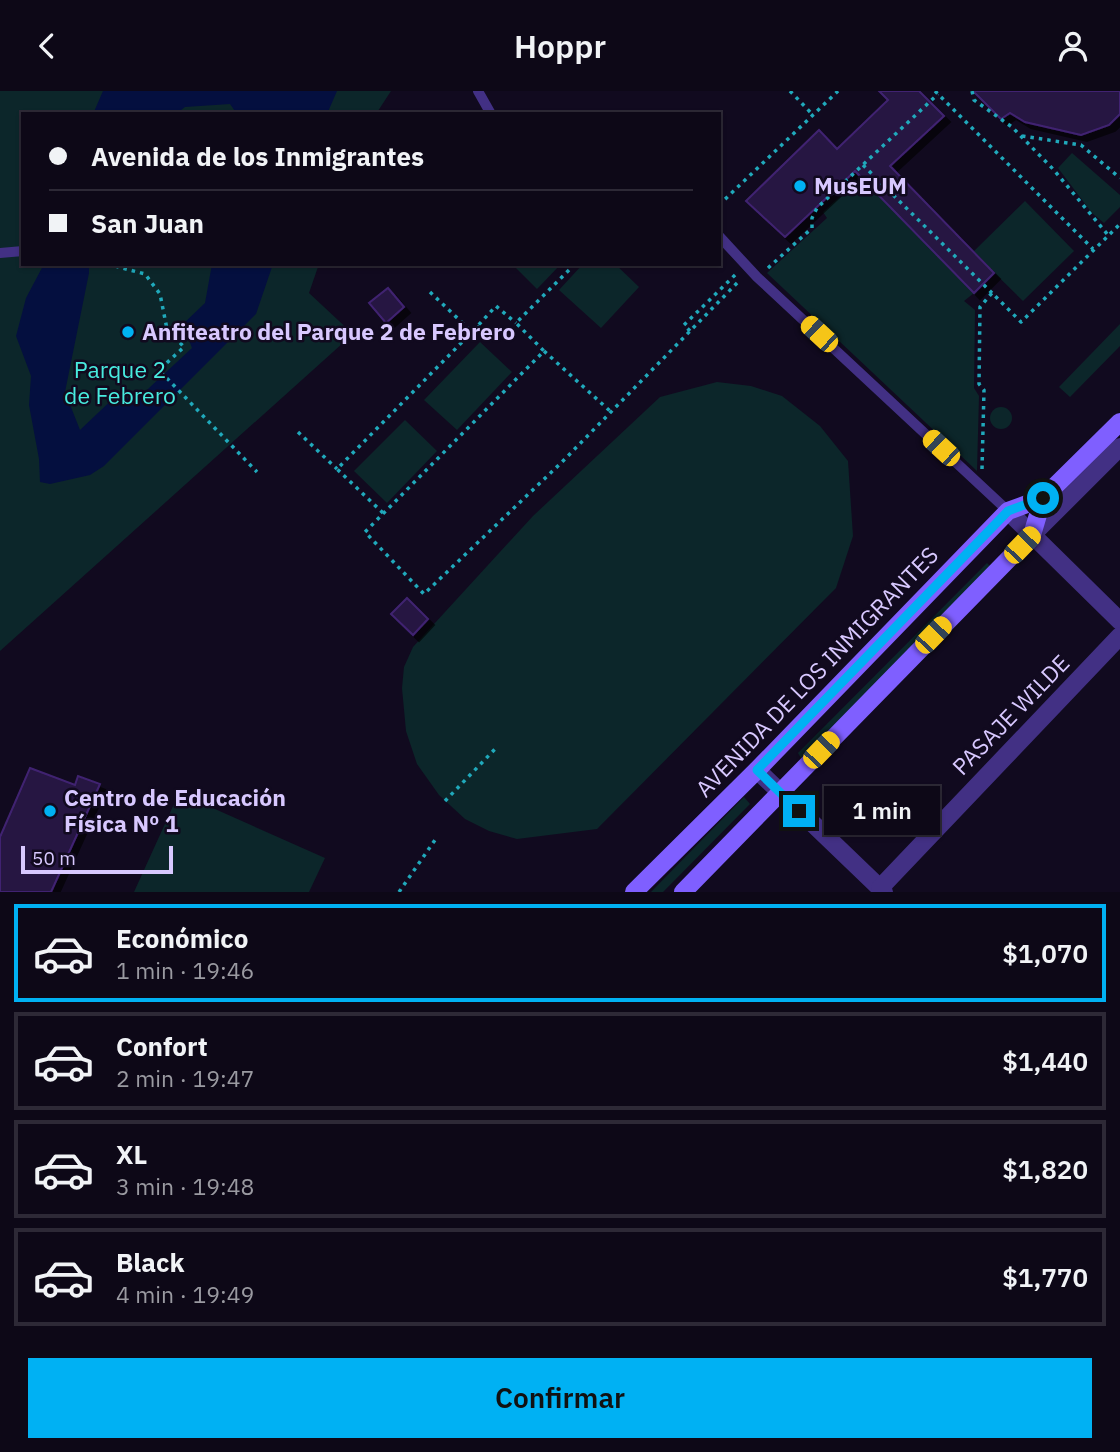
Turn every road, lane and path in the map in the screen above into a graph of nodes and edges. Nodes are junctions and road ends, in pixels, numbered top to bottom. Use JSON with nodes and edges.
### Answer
{"nodes":[{"id":1,"x":478,"y":91,"type":"edge"},
{"id":2,"x":790,"y":91,"type":"edge"},
{"id":3,"x":838,"y":91,"type":"edge"},
{"id":4,"x":972,"y":91,"type":"edge"},
{"id":5,"x":936,"y":93,"type":"edge"},
{"id":6,"x":490,"y":112,"type":"edge"},
{"id":7,"x":813,"y":115,"type":"junction"},
{"id":8,"x":1020,"y":135,"type":"junction"},
{"id":9,"x":863,"y":165,"type":"junction"},
{"id":10,"x":1120,"y":178,"type":"edge"},
{"id":11,"x":721,"y":203,"type":"edge"},
{"id":12,"x":1120,"y":224,"type":"edge"},
{"id":13,"x":1108,"y":235,"type":"junction"},
{"id":14,"x":721,"y":238,"type":"edge"},
{"id":15,"x":1093,"y":249,"type":"junction"},
{"id":16,"x":21,"y":251,"type":"edge"},
{"id":17,"x":0,"y":253,"type":"edge"},
{"id":18,"x":115,"y":266,"type":"edge"},
{"id":19,"x":573,"y":266,"type":"edge"},
{"id":20,"x":738,"y":271,"type":"dead end"},
{"id":21,"x":744,"y":276,"type":"dead end"},
{"id":22,"x":757,"y":277,"type":"junction"},
{"id":23,"x":430,"y":292,"type":"dead end"},
{"id":24,"x":992,"y":293,"type":"junction"},
{"id":25,"x":516,"y":323,"type":"junction"},
{"id":26,"x":477,"y":326,"type":"junction"},
{"id":27,"x":690,"y":331,"type":"junction"},
{"id":28,"x":472,"y":332,"type":"junction"},
{"id":29,"x":495,"y":343,"type":"dead end"},
{"id":30,"x":544,"y":351,"type":"junction"},
{"id":31,"x":610,"y":411,"type":"junction"},
{"id":32,"x":1120,"y":422,"type":"edge"},
{"id":33,"x":298,"y":432,"type":"dead end"},
{"id":34,"x":1120,"y":447,"type":"edge"},
{"id":35,"x":337,"y":469,"type":"junction"},
{"id":36,"x":257,"y":472,"type":"dead end"},
{"id":37,"x":982,"y":486,"type":"junction"},
{"id":38,"x":1043,"y":498,"type":"junction"},
{"id":39,"x":1008,"y":511,"type":"junction"},
{"id":40,"x":383,"y":513,"type":"junction"},
{"id":41,"x":1032,"y":535,"type":"junction"},
{"id":42,"x":1120,"y":621,"type":"edge"},
{"id":43,"x":1120,"y":636,"type":"edge"},
{"id":44,"x":498,"y":747,"type":"dead end"},
{"id":45,"x":757,"y":770,"type":"junction"},
{"id":46,"x":780,"y":792,"type":"junction"},
{"id":47,"x":445,"y":801,"type":"dead end"},
{"id":48,"x":435,"y":840,"type":"dead end"},
{"id":49,"x":882,"y":890,"type":"edge"},
{"id":50,"x":399,"y":892,"type":"edge"},
{"id":51,"x":634,"y":892,"type":"edge"},
{"id":52,"x":683,"y":892,"type":"edge"}],
"edges":[{"from":1,"to":6,"type":"lane"},
{"from":2,"to":7,"type":"path"},
{"from":3,"to":7,"type":"path"},
{"from":4,"to":8,"type":"path"},
{"from":5,"to":9,"type":"path"},
{"from":5,"to":15,"type":"path"},
{"from":7,"to":11,"type":"path"},
{"from":8,"to":10,"type":"path"},
{"from":8,"to":13,"type":"path"},
{"from":9,"to":22,"type":"path"},
{"from":9,"to":24,"type":"path"},
{"from":12,"to":13,"type":"path"},
{"from":13,"to":15,"type":"path"},
{"from":14,"to":22,"type":"lane"},
{"from":15,"to":24,"type":"path"},
{"from":16,"to":17,"type":"lane"},
{"from":18,"to":36,"type":"path"},
{"from":19,"to":25,"type":"path"},
{"from":20,"to":27,"type":"path"},
{"from":21,"to":27,"type":"path"},
{"from":22,"to":37,"type":"lane"},
{"from":23,"to":28,"type":"path"},
{"from":24,"to":37,"type":"path"},
{"from":25,"to":26,"type":"path"},
{"from":25,"to":30,"type":"path"},
{"from":26,"to":28,"type":"path"},
{"from":26,"to":29,"type":"path"},
{"from":27,"to":31,"type":"path"},
{"from":28,"to":35,"type":"path"},
{"from":30,"to":31,"type":"path"},
{"from":30,"to":40,"type":"path"},
{"from":31,"to":40,"type":"path"},
{"from":32,"to":38,"type":"main road","name":"AVENIDA DE LOS INMIGRANTES"},
{"from":33,"to":35,"type":"path"},
{"from":34,"to":41,"type":"street","name":"AVENIDA DE LOS INMIGRANTES"},
{"from":35,"to":40,"type":"path"},
{"from":37,"to":39,"type":"lane"},
{"from":38,"to":39,"type":"main road","name":"AVENIDA DE LOS INMIGRANTES"},
{"from":38,"to":41,"type":"main road","name":"AVENIDA DE LOS INMIGRANTES"},
{"from":39,"to":41,"type":"street"},
{"from":39,"to":45,"type":"main road","name":"AVENIDA DE LOS INMIGRANTES"},
{"from":41,"to":42,"type":"street"},
{"from":41,"to":46,"type":"main road","name":"AVENIDA DE LOS INMIGRANTES"},
{"from":43,"to":49,"type":"street","name":"PASAJE WILDE"},
{"from":44,"to":47,"type":"path"},
{"from":45,"to":46,"type":"street"},
{"from":45,"to":51,"type":"main road","name":"AVENIDA DE LOS INMIGRANTES"},
{"from":46,"to":49,"type":"street"},
{"from":46,"to":52,"type":"main road","name":"AVENIDA DE LOS INMIGRANTES"},
{"from":48,"to":50,"type":"path"}]}
